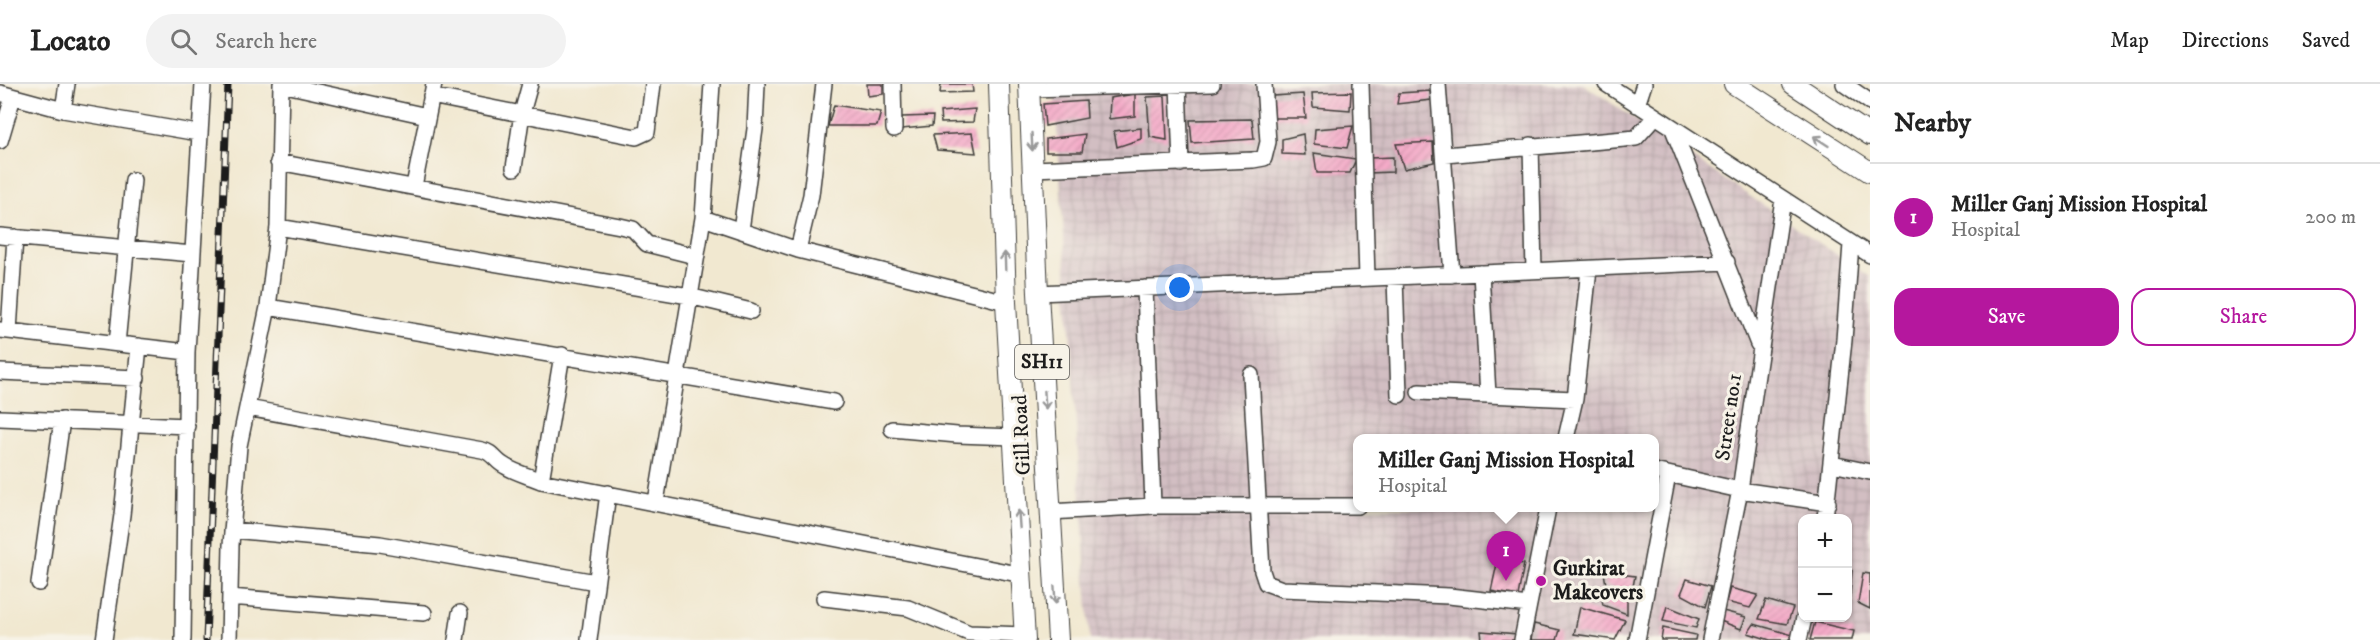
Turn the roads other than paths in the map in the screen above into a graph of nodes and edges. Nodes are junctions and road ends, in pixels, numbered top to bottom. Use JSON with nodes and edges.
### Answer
{"nodes":[{"id":1,"x":67,"y":84,"type":"edge"},
{"id":2,"x":203,"y":84,"type":"edge"},
{"id":3,"x":281,"y":84,"type":"edge"},
{"id":4,"x":530,"y":84,"type":"edge"},
{"id":5,"x":653,"y":84,"type":"edge"},
{"id":6,"x":712,"y":84,"type":"edge"},
{"id":7,"x":757,"y":84,"type":"edge"},
{"id":8,"x":824,"y":84,"type":"edge"},
{"id":9,"x":893,"y":84,"type":"edge"},
{"id":10,"x":999,"y":84,"type":"edge"},
{"id":11,"x":1212,"y":84,"type":"edge"},
{"id":12,"x":1264,"y":84,"type":"edge"},
{"id":13,"x":1362,"y":84,"type":"edge"},
{"id":14,"x":1438,"y":84,"type":"edge"},
{"id":15,"x":1606,"y":84,"type":"edge"},
{"id":16,"x":1644,"y":84,"type":"edge"},
{"id":17,"x":1734,"y":84,"type":"edge"},
{"id":18,"x":1793,"y":84,"type":"edge"},
{"id":19,"x":1844,"y":84,"type":"edge"},
{"id":20,"x":1178,"y":85,"type":"edge"},
{"id":21,"x":1030,"y":87,"type":"edge"},
{"id":22,"x":432,"y":90,"type":"edge"},
{"id":23,"x":7,"y":95,"type":"edge"},
{"id":24,"x":1870,"y":102,"type":"edge"},
{"id":25,"x":1637,"y":105,"type":"junction"},
{"id":26,"x":63,"y":110,"type":"junction"},
{"id":27,"x":522,"y":113,"type":"junction"},
{"id":28,"x":427,"y":116,"type":"junction"},
{"id":29,"x":1655,"y":117,"type":"junction"},
{"id":30,"x":894,"y":129,"type":"dead end"},
{"id":31,"x":1673,"y":129,"type":"junction"},
{"id":32,"x":198,"y":133,"type":"junction"},
{"id":33,"x":1870,"y":135,"type":"edge"},
{"id":34,"x":0,"y":141,"type":"edge"},
{"id":35,"x":1531,"y":145,"type":"junction"},
{"id":36,"x":1445,"y":155,"type":"junction"},
{"id":37,"x":278,"y":162,"type":"junction"},
{"id":38,"x":1181,"y":164,"type":"junction"},
{"id":39,"x":514,"y":168,"type":"dead end"},
{"id":40,"x":1033,"y":169,"type":"junction"},
{"id":41,"x":1870,"y":172,"type":"edge"},
{"id":42,"x":133,"y":180,"type":"dead end"},
{"id":43,"x":414,"y":186,"type":"junction"},
{"id":44,"x":1783,"y":199,"type":"junction"},
{"id":45,"x":703,"y":218,"type":"junction"},
{"id":46,"x":278,"y":227,"type":"junction"},
{"id":47,"x":741,"y":230,"type":"junction"},
{"id":48,"x":7,"y":236,"type":"edge"},
{"id":49,"x":1851,"y":244,"type":"junction"},
{"id":50,"x":126,"y":247,"type":"junction"},
{"id":51,"x":798,"y":250,"type":"junction"},
{"id":52,"x":192,"y":254,"type":"junction"},
{"id":53,"x":1870,"y":255,"type":"edge"},
{"id":54,"x":695,"y":256,"type":"junction"},
{"id":55,"x":1727,"y":262,"type":"junction"},
{"id":56,"x":1589,"y":269,"type":"junction"},
{"id":57,"x":1534,"y":272,"type":"junction"},
{"id":58,"x":1481,"y":273,"type":"junction"},
{"id":59,"x":1452,"y":275,"type":"junction"},
{"id":60,"x":1367,"y":278,"type":"junction"},
{"id":61,"x":1395,"y":278,"type":"junction"},
{"id":62,"x":1145,"y":288,"type":"junction"},
{"id":63,"x":1038,"y":293,"type":"junction"},
{"id":64,"x":689,"y":296,"type":"junction"},
{"id":65,"x":1006,"y":302,"type":"junction"},
{"id":66,"x":268,"y":308,"type":"junction"},
{"id":67,"x":751,"y":311,"type":"dead end"},
{"id":68,"x":5,"y":331,"type":"edge"},
{"id":69,"x":117,"y":344,"type":"junction"},
{"id":70,"x":139,"y":346,"type":"junction"},
{"id":71,"x":1759,"y":348,"type":"junction"},
{"id":72,"x":187,"y":352,"type":"junction"},
{"id":73,"x":562,"y":355,"type":"junction"},
{"id":74,"x":0,"y":372,"type":"edge"},
{"id":75,"x":1251,"y":375,"type":"dead end"},
{"id":76,"x":137,"y":378,"type":"junction"},
{"id":77,"x":676,"y":378,"type":"junction"},
{"id":78,"x":1419,"y":392,"type":"dead end"},
{"id":79,"x":1399,"y":395,"type":"dead end"},
{"id":80,"x":1488,"y":395,"type":"junction"},
{"id":81,"x":1575,"y":399,"type":"junction"},
{"id":82,"x":834,"y":402,"type":"dead end"},
{"id":83,"x":247,"y":408,"type":"junction"},
{"id":84,"x":0,"y":418,"type":"edge"},
{"id":85,"x":62,"y":420,"type":"junction"},
{"id":86,"x":132,"y":424,"type":"junction"},
{"id":87,"x":187,"y":426,"type":"junction"},
{"id":88,"x":892,"y":429,"type":"dead end"},
{"id":89,"x":1567,"y":434,"type":"edge"},
{"id":90,"x":1014,"y":437,"type":"junction"},
{"id":91,"x":1832,"y":464,"type":"junction"},
{"id":92,"x":1870,"y":472,"type":"edge"},
{"id":93,"x":1661,"y":473,"type":"edge"},
{"id":94,"x":541,"y":481,"type":"junction"},
{"id":95,"x":1740,"y":490,"type":"junction"},
{"id":96,"x":608,"y":493,"type":"junction"},
{"id":97,"x":656,"y":502,"type":"junction"},
{"id":98,"x":1258,"y":505,"type":"junction"},
{"id":99,"x":1153,"y":506,"type":"junction"},
{"id":100,"x":1353,"y":506,"type":"edge"},
{"id":101,"x":1826,"y":511,"type":"edge"},
{"id":102,"x":1050,"y":512,"type":"junction"},
{"id":103,"x":1547,"y":512,"type":"edge"},
{"id":104,"x":1655,"y":512,"type":"edge"},
{"id":105,"x":232,"y":530,"type":"junction"},
{"id":106,"x":1023,"y":575,"type":"junction"},
{"id":107,"x":596,"y":582,"type":"junction"},
{"id":108,"x":39,"y":583,"type":"dead end"},
{"id":109,"x":230,"y":597,"type":"junction"},
{"id":110,"x":824,"y":598,"type":"dead end"},
{"id":111,"x":1529,"y":605,"type":"junction"},
{"id":112,"x":460,"y":613,"type":"dead end"},
{"id":113,"x":424,"y":614,"type":"dead end"},
{"id":114,"x":1803,"y":622,"type":"edge"},
{"id":115,"x":1025,"y":638,"type":"edge"},
{"id":116,"x":104,"y":640,"type":"edge"},
{"id":117,"x":183,"y":640,"type":"edge"},
{"id":118,"x":229,"y":640,"type":"edge"},
{"id":119,"x":456,"y":640,"type":"edge"},
{"id":120,"x":589,"y":640,"type":"edge"},
{"id":121,"x":1058,"y":640,"type":"edge"},
{"id":122,"x":1522,"y":640,"type":"edge"},
{"id":123,"x":1637,"y":640,"type":"edge"},
{"id":124,"x":1710,"y":640,"type":"edge"},
{"id":125,"x":1799,"y":640,"type":"edge"}],
"edges":[{"from":1,"to":26,"type":"street"},
{"from":2,"to":32,"type":"street"},
{"from":3,"to":28,"type":"street"},
{"from":3,"to":37,"type":"street"},
{"from":4,"to":27,"type":"street"},
{"from":5,"to":27,"type":"street"},
{"from":6,"to":45,"type":"street"},
{"from":7,"to":47,"type":"street"},
{"from":8,"to":51,"type":"street"},
{"from":9,"to":30,"type":"street"},
{"from":65,"to":10,"type":"main road","name":"Gill Road","number":"SH11","one_way":true},
{"from":11,"to":20,"type":"street"},
{"from":12,"to":38,"type":"street"},
{"from":13,"to":60,"type":"street"},
{"from":14,"to":36,"type":"street"},
{"from":15,"to":25,"type":"street"},
{"from":16,"to":25,"type":"street"},
{"from":41,"to":17,"type":"main road","one_way":true},
{"from":18,"to":33,"type":"main road"},
{"from":19,"to":24,"type":"street"},
{"from":20,"to":21,"type":"street"},
{"from":20,"to":38,"type":"street"},
{"from":21,"to":40,"type":"main road","name":"Gill Road","number":"SH11","one_way":true},
{"from":22,"to":27,"type":"street"},
{"from":22,"to":28,"type":"street"},
{"from":23,"to":26,"type":"street"},
{"from":23,"to":34,"type":"street"},
{"from":25,"to":29,"type":"street"},
{"from":26,"to":32,"type":"street"},
{"from":27,"to":39,"type":"street"},
{"from":28,"to":43,"type":"street"},
{"from":29,"to":31,"type":"street"},
{"from":29,"to":35,"type":"street"},
{"from":31,"to":44,"type":"street"},
{"from":31,"to":55,"type":"street"},
{"from":32,"to":52,"type":"street"},
{"from":35,"to":36,"type":"street"},
{"from":35,"to":57,"type":"street"},
{"from":36,"to":59,"type":"street"},
{"from":37,"to":43,"type":"street"},
{"from":37,"to":46,"type":"street"},
{"from":38,"to":40,"type":"street"},
{"from":40,"to":63,"type":"main road","name":"Gill Road","number":"SH11"},
{"from":42,"to":50,"type":"street"},
{"from":43,"to":54,"type":"street"},
{"from":44,"to":49,"type":"street"},
{"from":44,"to":71,"type":"street","name":"Street no.1"},
{"from":45,"to":47,"type":"street"},
{"from":45,"to":54,"type":"street"},
{"from":46,"to":64,"type":"street"},
{"from":46,"to":66,"type":"street"},
{"from":47,"to":51,"type":"street"},
{"from":48,"to":50,"type":"street"},
{"from":48,"to":68,"type":"street"},
{"from":49,"to":53,"type":"street"},
{"from":49,"to":91,"type":"street"},
{"from":50,"to":52,"type":"street"},
{"from":50,"to":69,"type":"street"},
{"from":51,"to":65,"type":"street"},
{"from":52,"to":72,"type":"street"},
{"from":54,"to":64,"type":"street"},
{"from":55,"to":56,"type":"street"},
{"from":55,"to":71,"type":"street"},
{"from":56,"to":57,"type":"street"},
{"from":56,"to":81,"type":"street"},
{"from":57,"to":58,"type":"street"},
{"from":58,"to":59,"type":"street"},
{"from":58,"to":80,"type":"street"},
{"from":59,"to":61,"type":"street"},
{"from":60,"to":61,"type":"street"},
{"from":60,"to":62,"type":"street"},
{"from":61,"to":79,"type":"street"},
{"from":62,"to":63,"type":"street"},
{"from":62,"to":99,"type":"street"},
{"from":63,"to":102,"type":"main road","name":"Gill Road","number":"SH11","one_way":true},
{"from":64,"to":67,"type":"street"},
{"from":64,"to":77,"type":"street"},
{"from":65,"to":90,"type":"main road","name":"Gill Road","number":"SH11"},
{"from":66,"to":73,"type":"street"},
{"from":66,"to":83,"type":"street"},
{"from":68,"to":69,"type":"street"},
{"from":69,"to":70,"type":"street"},
{"from":70,"to":72,"type":"street"},
{"from":70,"to":76,"type":"street"},
{"from":71,"to":95,"type":"street","name":"Street no.1"},
{"from":72,"to":87,"type":"street"},
{"from":73,"to":77,"type":"street"},
{"from":73,"to":94,"type":"street"},
{"from":74,"to":76,"type":"street"},
{"from":75,"to":98,"type":"street"},
{"from":76,"to":86,"type":"street"},
{"from":77,"to":82,"type":"street"},
{"from":77,"to":97,"type":"street"},
{"from":78,"to":80,"type":"street"},
{"from":80,"to":81,"type":"street"},
{"from":81,"to":89,"type":"street"},
{"from":83,"to":94,"type":"street"},
{"from":83,"to":105,"type":"street"},
{"from":84,"to":85,"type":"street"},
{"from":85,"to":86,"type":"street"},
{"from":85,"to":108,"type":"street"},
{"from":86,"to":87,"type":"street"},
{"from":86,"to":116,"type":"street"},
{"from":87,"to":117,"type":"street"},
{"from":88,"to":90,"type":"street"},
{"from":106,"to":90,"type":"main road","name":"Gill Road","number":"SH11","one_way":true},
{"from":91,"to":92,"type":"street"},
{"from":91,"to":101,"type":"street"},
{"from":93,"to":95,"type":"street"},
{"from":94,"to":96,"type":"street"},
{"from":95,"to":101,"type":"street"},
{"from":95,"to":124,"type":"street","name":"Street no.1"},
{"from":96,"to":97,"type":"street"},
{"from":96,"to":107,"type":"street"},
{"from":97,"to":106,"type":"street"},
{"from":98,"to":99,"type":"street"},
{"from":98,"to":100,"type":"street"},
{"from":98,"to":111,"type":"street"},
{"from":99,"to":102,"type":"street"},
{"from":102,"to":121,"type":"main road","name":"Gill Road","number":"SH11","one_way":true},
{"from":103,"to":111,"type":"street"},
{"from":104,"to":123,"type":"street"},
{"from":105,"to":107,"type":"street"},
{"from":105,"to":109,"type":"street"},
{"from":106,"to":115,"type":"main road","name":"Gill Road","number":"SH11"},
{"from":107,"to":120,"type":"street"},
{"from":109,"to":113,"type":"street"},
{"from":109,"to":118,"type":"street"},
{"from":110,"to":115,"type":"street"},
{"from":111,"to":122,"type":"street"},
{"from":112,"to":119,"type":"street"},
{"from":114,"to":125,"type":"street"}]}
